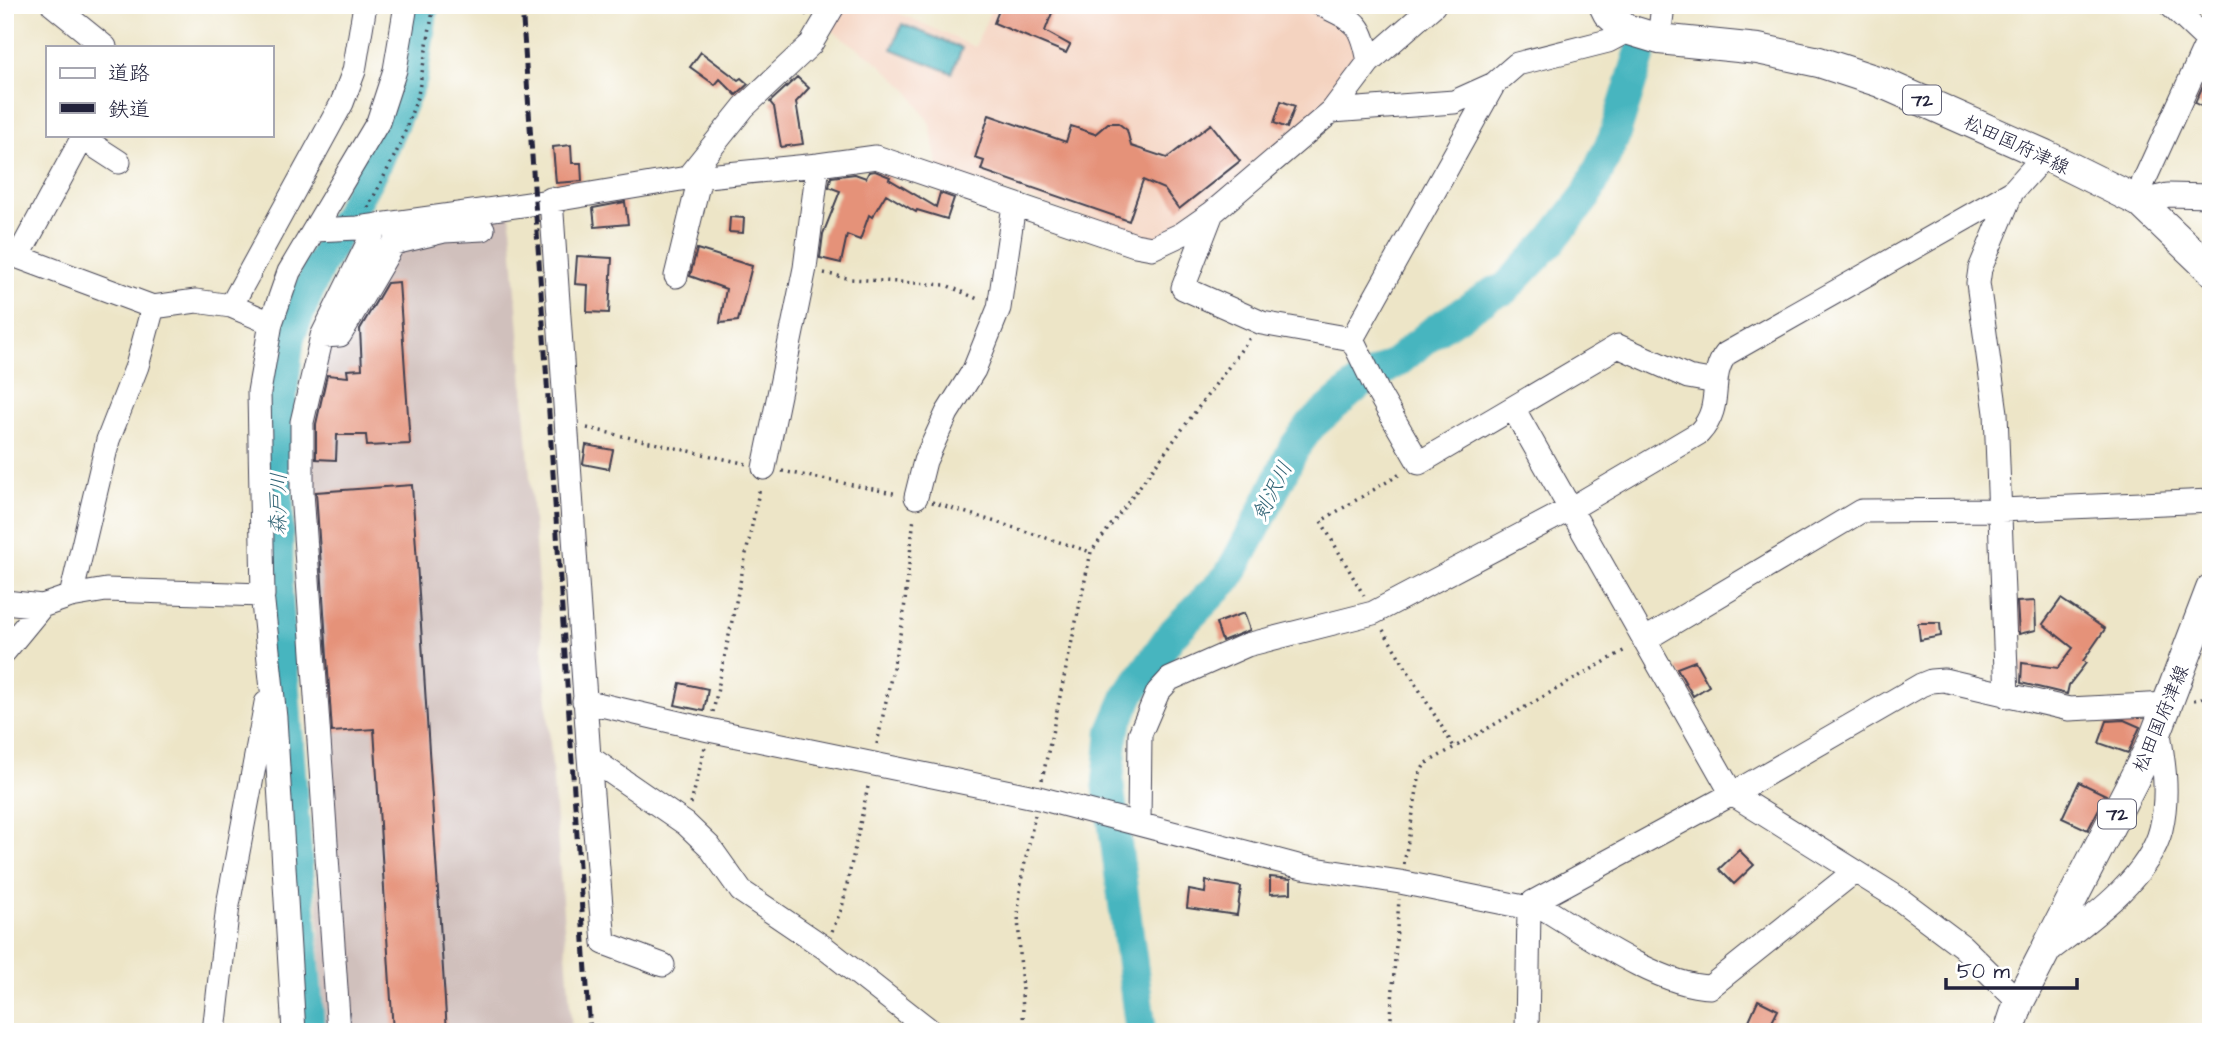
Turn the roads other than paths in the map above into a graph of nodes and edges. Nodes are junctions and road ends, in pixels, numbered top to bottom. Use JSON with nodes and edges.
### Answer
{"nodes":[{"id":1,"x":53,"y":5,"type":"edge"},
{"id":2,"x":365,"y":5,"type":"edge"},
{"id":3,"x":406,"y":5,"type":"edge"},
{"id":4,"x":834,"y":5,"type":"edge"},
{"id":5,"x":1322,"y":5,"type":"edge"},
{"id":6,"x":1434,"y":5,"type":"edge"},
{"id":7,"x":1604,"y":5,"type":"edge"},
{"id":8,"x":1663,"y":5,"type":"edge"},
{"id":9,"x":2170,"y":5,"type":"edge"},
{"id":10,"x":1626,"y":29,"type":"junction"},
{"id":11,"x":2209,"y":37,"type":"edge"},
{"id":12,"x":1659,"y":39,"type":"junction"},
{"id":13,"x":104,"y":46,"type":"edge"},
{"id":14,"x":1369,"y":62,"type":"junction"},
{"id":15,"x":1494,"y":84,"type":"junction"},
{"id":16,"x":1332,"y":111,"type":"junction"},
{"id":17,"x":83,"y":136,"type":"edge"},
{"id":18,"x":2045,"y":155,"type":"junction"},
{"id":19,"x":119,"y":162,"type":"dead end"},
{"id":20,"x":818,"y":165,"type":"junction"},
{"id":21,"x":693,"y":177,"type":"junction"},
{"id":22,"x":2012,"y":192,"type":"junction"},
{"id":23,"x":2211,"y":196,"type":"edge"},
{"id":24,"x":551,"y":199,"type":"junction"},
{"id":25,"x":2140,"y":202,"type":"junction"},
{"id":26,"x":1014,"y":205,"type":"junction"},
{"id":27,"x":1212,"y":213,"type":"junction"},
{"id":28,"x":367,"y":227,"type":"junction"},
{"id":29,"x":483,"y":229,"type":"dead end"},
{"id":30,"x":314,"y":230,"type":"junction"},
{"id":31,"x":11,"y":255,"type":"edge"},
{"id":32,"x":2211,"y":270,"type":"edge"},
{"id":33,"x":676,"y":276,"type":"dead end"},
{"id":34,"x":231,"y":306,"type":"junction"},
{"id":35,"x":153,"y":307,"type":"junction"},
{"id":36,"x":271,"y":323,"type":"junction"},
{"id":37,"x":322,"y":336,"type":"junction"},
{"id":38,"x":1352,"y":339,"type":"junction"},
{"id":39,"x":1716,"y":382,"type":"junction"},
{"id":40,"x":1513,"y":408,"type":"junction"},
{"id":41,"x":764,"y":468,"type":"road end"},
{"id":42,"x":916,"y":497,"type":"road end"},
{"id":43,"x":2211,"y":501,"type":"edge"},
{"id":44,"x":1572,"y":508,"type":"junction"},
{"id":45,"x":2001,"y":510,"type":"junction"},
{"id":46,"x":2211,"y":589,"type":"edge"},
{"id":47,"x":262,"y":593,"type":"junction"},
{"id":48,"x":71,"y":596,"type":"junction"},
{"id":49,"x":5,"y":601,"type":"edge"},
{"id":50,"x":42,"y":606,"type":"junction"},
{"id":51,"x":1644,"y":639,"type":"junction"},
{"id":52,"x":5,"y":650,"type":"edge"},
{"id":53,"x":270,"y":679,"type":"junction"},
{"id":54,"x":2007,"y":696,"type":"junction"},
{"id":55,"x":584,"y":701,"type":"junction"},
{"id":56,"x":2163,"y":716,"type":"junction"},
{"id":57,"x":589,"y":757,"type":"junction"},
{"id":58,"x":1732,"y":794,"type":"junction"},
{"id":59,"x":1125,"y":820,"type":"junction"},
{"id":60,"x":1854,"y":872,"type":"junction"},
{"id":61,"x":1531,"y":905,"type":"junction"},
{"id":62,"x":2044,"y":955,"type":"junction"},
{"id":63,"x":663,"y":965,"type":"dead end"},
{"id":64,"x":2020,"y":1002,"type":"junction"},
{"id":65,"x":214,"y":1032,"type":"edge"},
{"id":66,"x":294,"y":1032,"type":"edge"},
{"id":67,"x":338,"y":1032,"type":"edge"},
{"id":68,"x":932,"y":1032,"type":"edge"},
{"id":69,"x":1527,"y":1032,"type":"edge"},
{"id":70,"x":2009,"y":1032,"type":"edge"}],
"edges":[{"from":1,"to":13,"type":"street"},
{"from":2,"to":34,"type":"street"},
{"from":3,"to":30,"type":"street"},
{"from":4,"to":21,"type":"street"},
{"from":5,"to":14,"type":"street"},
{"from":6,"to":14,"type":"street"},
{"from":7,"to":10,"type":"main road"},
{"from":8,"to":12,"type":"street"},
{"from":9,"to":11,"type":"street"},
{"from":10,"to":12,"type":"main road","name":"松田国府津線","number":"72"},
{"from":10,"to":15,"type":"street"},
{"from":11,"to":25,"type":"street"},
{"from":12,"to":18,"type":"main road","name":"松田国府津線","number":"72"},
{"from":14,"to":16,"type":"street"},
{"from":15,"to":16,"type":"street"},
{"from":15,"to":38,"type":"street"},
{"from":16,"to":27,"type":"street"},
{"from":17,"to":19,"type":"street"},
{"from":17,"to":31,"type":"street"},
{"from":18,"to":22,"type":"street"},
{"from":18,"to":25,"type":"main road","name":"松田国府津線","number":"72"},
{"from":20,"to":21,"type":"street"},
{"from":20,"to":26,"type":"street"},
{"from":20,"to":41,"type":"street"},
{"from":21,"to":24,"type":"street"},
{"from":21,"to":33,"type":"street"},
{"from":22,"to":39,"type":"street"},
{"from":22,"to":45,"type":"street"},
{"from":23,"to":25,"type":"street"},
{"from":24,"to":28,"type":"street"},
{"from":24,"to":55,"type":"street"},
{"from":25,"to":32,"type":"main road","name":"松田国府津線","number":"72"},
{"from":26,"to":27,"type":"street"},
{"from":26,"to":42,"type":"street"},
{"from":27,"to":38,"type":"street"},
{"from":28,"to":30,"type":"street"},
{"from":28,"to":37,"type":"street"},
{"from":29,"to":37,"type":"street"},
{"from":30,"to":36,"type":"street"},
{"from":31,"to":35,"type":"street"},
{"from":34,"to":35,"type":"street"},
{"from":34,"to":36,"type":"street"},
{"from":35,"to":48,"type":"street"},
{"from":36,"to":47,"type":"street"},
{"from":37,"to":67,"type":"street"},
{"from":38,"to":40,"type":"street"},
{"from":39,"to":40,"type":"street"},
{"from":39,"to":44,"type":"street"},
{"from":40,"to":44,"type":"street"},
{"from":43,"to":45,"type":"street"},
{"from":44,"to":51,"type":"street"},
{"from":44,"to":59,"type":"street"},
{"from":45,"to":51,"type":"street"},
{"from":45,"to":54,"type":"street"},
{"from":46,"to":56,"type":"main road","name":"松田国府津線","number":"72"},
{"from":47,"to":48,"type":"street"},
{"from":47,"to":53,"type":"street"},
{"from":48,"to":50,"type":"street"},
{"from":49,"to":50,"type":"street"},
{"from":50,"to":52,"type":"street"},
{"from":51,"to":58,"type":"street"},
{"from":53,"to":65,"type":"street"},
{"from":53,"to":66,"type":"street"},
{"from":54,"to":56,"type":"street"},
{"from":54,"to":58,"type":"street"},
{"from":55,"to":57,"type":"street"},
{"from":55,"to":59,"type":"street"},
{"from":56,"to":62,"type":"main road","name":"松田国府津線","number":"72"},
{"from":56,"to":62,"type":"street"},
{"from":57,"to":63,"type":"street"},
{"from":57,"to":68,"type":"street"},
{"from":58,"to":60,"type":"street"},
{"from":58,"to":61,"type":"street"},
{"from":59,"to":61,"type":"street"},
{"from":60,"to":61,"type":"street"},
{"from":60,"to":64,"type":"street"},
{"from":61,"to":69,"type":"street"},
{"from":62,"to":64,"type":"main road","name":"松田国府津線","number":"72"},
{"from":64,"to":70,"type":"main road","name":"松田国府津線","number":"72"}]}
